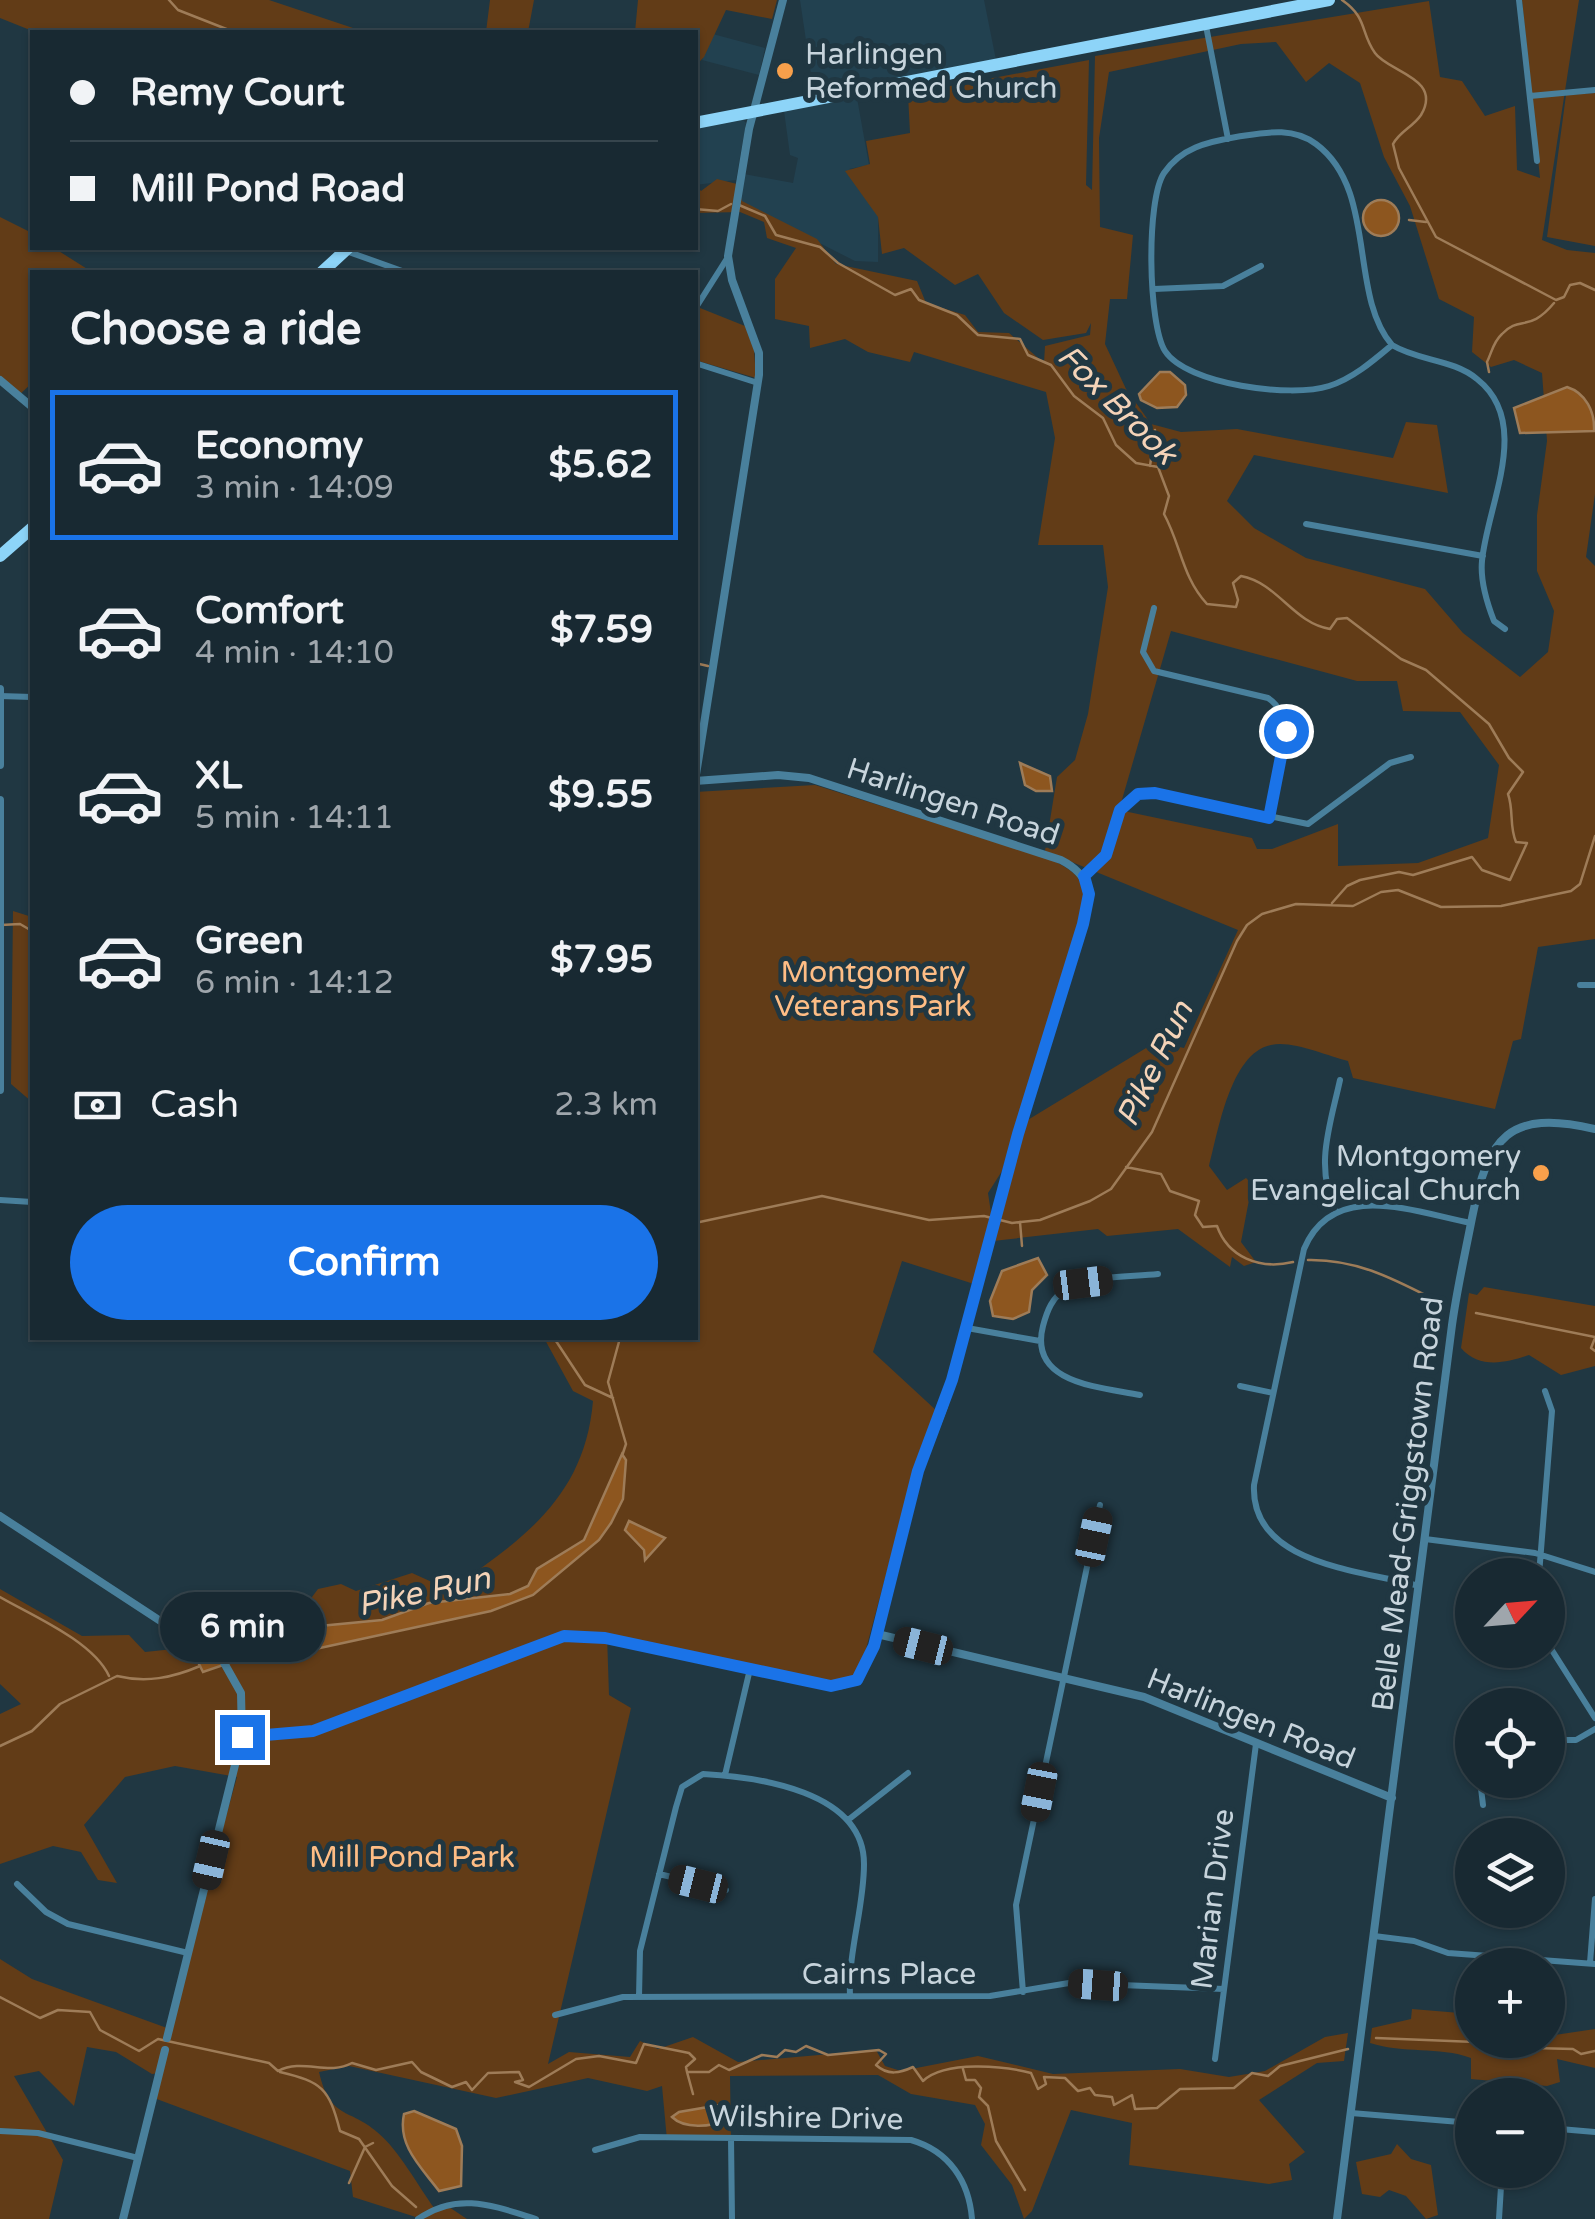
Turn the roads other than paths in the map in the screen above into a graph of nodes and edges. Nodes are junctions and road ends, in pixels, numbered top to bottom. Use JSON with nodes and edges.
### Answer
{"nodes":[{"id":1,"x":783,"y":0,"type":"edge"},
{"id":2,"x":1328,"y":0,"type":"edge"},
{"id":3,"x":1519,"y":0,"type":"edge"},
{"id":4,"x":1206,"y":25,"type":"junction"},
{"id":5,"x":1595,"y":90,"type":"edge"},
{"id":6,"x":1530,"y":96,"type":"junction"},
{"id":7,"x":753,"y":112,"type":"junction"},
{"id":8,"x":698,"y":121,"type":"edge"},
{"id":9,"x":1228,"y":138,"type":"junction"},
{"id":10,"x":1536,"y":160,"type":"dead end"},
{"id":11,"x":348,"y":250,"type":"edge"},
{"id":12,"x":353,"y":250,"type":"edge"},
{"id":13,"x":353,"y":250,"type":"edge"},
{"id":14,"x":362,"y":256,"type":"junction"},
{"id":15,"x":728,"y":256,"type":"junction"},
{"id":16,"x":1261,"y":266,"type":"dead end"},
{"id":17,"x":324,"y":270,"type":"edge"},
{"id":18,"x":400,"y":270,"type":"edge"},
{"id":19,"x":1154,"y":289,"type":"junction"},
{"id":20,"x":698,"y":303,"type":"edge"},
{"id":21,"x":1392,"y":345,"type":"junction"},
{"id":22,"x":698,"y":365,"type":"edge"},
{"id":23,"x":0,"y":380,"type":"edge"},
{"id":24,"x":758,"y":383,"type":"junction"},
{"id":25,"x":30,"y":405,"type":"edge"},
{"id":26,"x":1306,"y":524,"type":"dead end"},
{"id":27,"x":30,"y":530,"type":"edge"},
{"id":28,"x":0,"y":556,"type":"edge"},
{"id":29,"x":1482,"y":556,"type":"junction"},
{"id":30,"x":1154,"y":608,"type":"dead end"},
{"id":31,"x":1505,"y":628,"type":"dead end"},
{"id":32,"x":0,"y":694,"type":"edge"},
{"id":33,"x":30,"y":697,"type":"edge"},
{"id":34,"x":1411,"y":756,"type":"dead end"},
{"id":35,"x":698,"y":761,"type":"edge"},
{"id":36,"x":0,"y":765,"type":"edge"},
{"id":37,"x":698,"y":780,"type":"edge"},
{"id":38,"x":0,"y":800,"type":"edge"},
{"id":39,"x":1269,"y":818,"type":"junction"},
{"id":40,"x":1084,"y":876,"type":"junction"},
{"id":41,"x":1,"y":918,"type":"edge"},
{"id":42,"x":1,"y":933,"type":"edge"},
{"id":43,"x":1580,"y":985,"type":"dead end"},
{"id":44,"x":1595,"y":985,"type":"edge"},
{"id":45,"x":1340,"y":1080,"type":"dead end"},
{"id":46,"x":0,"y":1090,"type":"edge"},
{"id":47,"x":1595,"y":1129,"type":"edge"},
{"id":48,"x":0,"y":1200,"type":"edge"},
{"id":49,"x":30,"y":1202,"type":"edge"},
{"id":50,"x":1336,"y":1211,"type":"junction"},
{"id":51,"x":1471,"y":1223,"type":"junction"},
{"id":52,"x":1158,"y":1274,"type":"dead end"},
{"id":53,"x":967,"y":1328,"type":"junction"},
{"id":54,"x":1040,"y":1341,"type":"junction"},
{"id":55,"x":1240,"y":1386,"type":"dead end"},
{"id":56,"x":1545,"y":1391,"type":"dead end"},
{"id":57,"x":1274,"y":1393,"type":"junction"},
{"id":58,"x":1140,"y":1395,"type":"dead end"},
{"id":59,"x":1100,"y":1505,"type":"dead end"},
{"id":60,"x":0,"y":1516,"type":"edge"},
{"id":61,"x":1425,"y":1539,"type":"junction"},
{"id":62,"x":1542,"y":1554,"type":"junction"},
{"id":63,"x":1541,"y":1558,"type":"edge"},
{"id":64,"x":1595,"y":1572,"type":"edge"},
{"id":65,"x":1419,"y":1586,"type":"junction"},
{"id":66,"x":876,"y":1634,"type":"junction"},
{"id":67,"x":1563,"y":1668,"type":"edge"},
{"id":68,"x":750,"y":1669,"type":"junction"},
{"id":69,"x":1064,"y":1678,"type":"junction"},
{"id":70,"x":1595,"y":1718,"type":"edge"},
{"id":71,"x":1595,"y":1729,"type":"edge"},
{"id":72,"x":242,"y":1737,"type":"junction"},
{"id":73,"x":1565,"y":1740,"type":"edge"},
{"id":74,"x":1256,"y":1744,"type":"junction"},
{"id":75,"x":908,"y":1773,"type":"dead end"},
{"id":76,"x":725,"y":1775,"type":"junction"},
{"id":77,"x":1392,"y":1798,"type":"junction"},
{"id":78,"x":1482,"y":1798,"type":"edge"},
{"id":79,"x":1483,"y":1805,"type":"dead end"},
{"id":80,"x":848,"y":1820,"type":"junction"},
{"id":81,"x":659,"y":1874,"type":"junction"},
{"id":82,"x":16,"y":1884,"type":"dead end"},
{"id":83,"x":726,"y":1890,"type":"dead end"},
{"id":84,"x":1595,"y":1900,"type":"edge"},
{"id":85,"x":1374,"y":1936,"type":"junction"},
{"id":86,"x":188,"y":1953,"type":"junction"},
{"id":87,"x":1593,"y":1963,"type":"edge"},
{"id":88,"x":1224,"y":1989,"type":"junction"},
{"id":89,"x":1023,"y":1992,"type":"junction"},
{"id":90,"x":850,"y":1996,"type":"junction"},
{"id":91,"x":639,"y":1997,"type":"junction"},
{"id":92,"x":555,"y":2014,"type":"dead end"},
{"id":93,"x":168,"y":2038,"type":"joint"},
{"id":94,"x":164,"y":2050,"type":"joint"},
{"id":95,"x":1215,"y":2059,"type":"dead end"},
{"id":96,"x":1352,"y":2113,"type":"junction"},
{"id":97,"x":1455,"y":2121,"type":"edge"},
{"id":98,"x":1565,"y":2129,"type":"edge"},
{"id":99,"x":0,"y":2130,"type":"edge"},
{"id":100,"x":1595,"y":2132,"type":"edge"},
{"id":101,"x":731,"y":2138,"type":"junction"},
{"id":102,"x":595,"y":2150,"type":"dead end"},
{"id":103,"x":138,"y":2158,"type":"junction"},
{"id":104,"x":1501,"y":2188,"type":"edge"},
{"id":105,"x":123,"y":2219,"type":"edge"},
{"id":106,"x":418,"y":2219,"type":"edge"},
{"id":107,"x":536,"y":2219,"type":"edge"},
{"id":108,"x":732,"y":2219,"type":"edge"},
{"id":109,"x":972,"y":2219,"type":"edge"},
{"id":110,"x":1337,"y":2219,"type":"edge"},
{"id":111,"x":1499,"y":2219,"type":"edge"}],
"edges":[{"from":1,"to":7,"type":"street","name":"Harlingen Road"},
{"from":2,"to":4,"type":"highway"},
{"from":3,"to":6,"type":"street"},
{"from":4,"to":7,"type":"highway"},
{"from":4,"to":9,"type":"street"},
{"from":5,"to":6,"type":"street"},
{"from":6,"to":10,"type":"street"},
{"from":7,"to":8,"type":"highway"},
{"from":7,"to":15,"type":"street","name":"Harlingen Road"},
{"from":9,"to":19,"type":"street"},
{"from":9,"to":21,"type":"street"},
{"from":11,"to":17,"type":"highway"},
{"from":12,"to":14,"type":"street"},
{"from":13,"to":14,"type":"street"},
{"from":14,"to":18,"type":"street"},
{"from":15,"to":20,"type":"street"},
{"from":15,"to":24,"type":"street","name":"Harlingen Road"},
{"from":16,"to":19,"type":"street"},
{"from":19,"to":21,"type":"street"},
{"from":21,"to":29,"type":"street"},
{"from":22,"to":24,"type":"street"},
{"from":23,"to":25,"type":"street"},
{"from":24,"to":35,"type":"street","name":"Harlingen Road"},
{"from":26,"to":29,"type":"street"},
{"from":27,"to":28,"type":"highway"},
{"from":29,"to":31,"type":"street"},
{"from":30,"to":39,"type":"street"},
{"from":32,"to":33,"type":"street"},
{"from":32,"to":36,"type":"street"},
{"from":34,"to":39,"type":"street"},
{"from":37,"to":40,"type":"street","name":"Harlingen Road"},
{"from":38,"to":41,"type":"street"},
{"from":39,"to":40,"type":"street"},
{"from":40,"to":53,"type":"street","name":"Harlingen Road"},
{"from":41,"to":42,"type":"street"},
{"from":42,"to":46,"type":"street"},
{"from":43,"to":44,"type":"street"},
{"from":45,"to":50,"type":"street"},
{"from":47,"to":51,"type":"street","name":"Belle Mead-Griggstown Road"},
{"from":48,"to":49,"type":"street"},
{"from":50,"to":51,"type":"street"},
{"from":50,"to":57,"type":"street"},
{"from":51,"to":61,"type":"street","name":"Belle Mead-Griggstown Road"},
{"from":52,"to":54,"type":"street"},
{"from":53,"to":54,"type":"street"},
{"from":53,"to":66,"type":"street","name":"Harlingen Road"},
{"from":54,"to":58,"type":"street"},
{"from":55,"to":57,"type":"street"},
{"from":56,"to":62,"type":"street"},
{"from":57,"to":65,"type":"street"},
{"from":59,"to":69,"type":"street"},
{"from":60,"to":72,"type":"street"},
{"from":61,"to":62,"type":"street"},
{"from":61,"to":65,"type":"street","name":"Belle Mead-Griggstown Road"},
{"from":62,"to":63,"type":"street"},
{"from":62,"to":64,"type":"street"},
{"from":65,"to":77,"type":"street","name":"Belle Mead-Griggstown Road"},
{"from":66,"to":68,"type":"street"},
{"from":66,"to":69,"type":"street","name":"Harlingen Road"},
{"from":67,"to":70,"type":"street"},
{"from":68,"to":72,"type":"street"},
{"from":68,"to":76,"type":"street"},
{"from":69,"to":74,"type":"street","name":"Harlingen Road"},
{"from":69,"to":89,"type":"street"},
{"from":71,"to":73,"type":"street"},
{"from":72,"to":86,"type":"street"},
{"from":74,"to":77,"type":"street","name":"Harlingen Road"},
{"from":74,"to":88,"type":"street","name":"Marian Drive"},
{"from":75,"to":80,"type":"street"},
{"from":76,"to":80,"type":"street"},
{"from":76,"to":81,"type":"street"},
{"from":77,"to":85,"type":"street","name":"Belle Mead-Griggstown Road"},
{"from":78,"to":79,"type":"street"},
{"from":80,"to":90,"type":"street"},
{"from":81,"to":83,"type":"street"},
{"from":81,"to":91,"type":"street"},
{"from":82,"to":86,"type":"street"},
{"from":84,"to":87,"type":"street"},
{"from":85,"to":87,"type":"street"},
{"from":85,"to":96,"type":"street","name":"Belle Mead-Griggstown Road"},
{"from":86,"to":93,"type":"street"},
{"from":88,"to":89,"type":"street","name":"Cairns Place"},
{"from":88,"to":95,"type":"street","name":"Marian Drive"},
{"from":89,"to":90,"type":"street","name":"Cairns Place"},
{"from":90,"to":91,"type":"street","name":"Cairns Place"},
{"from":91,"to":92,"type":"street","name":"Cairns Place"},
{"from":93,"to":94,"type":"street"},
{"from":94,"to":103,"type":"street"},
{"from":96,"to":97,"type":"street"},
{"from":96,"to":110,"type":"street","name":"Belle Mead-Griggstown Road"},
{"from":98,"to":100,"type":"street"},
{"from":99,"to":103,"type":"street"},
{"from":101,"to":102,"type":"street","name":"Wilshire Drive"},
{"from":101,"to":108,"type":"street"},
{"from":101,"to":109,"type":"street","name":"Wilshire Drive"},
{"from":103,"to":105,"type":"street"},
{"from":104,"to":111,"type":"street"},
{"from":106,"to":107,"type":"street"}]}
